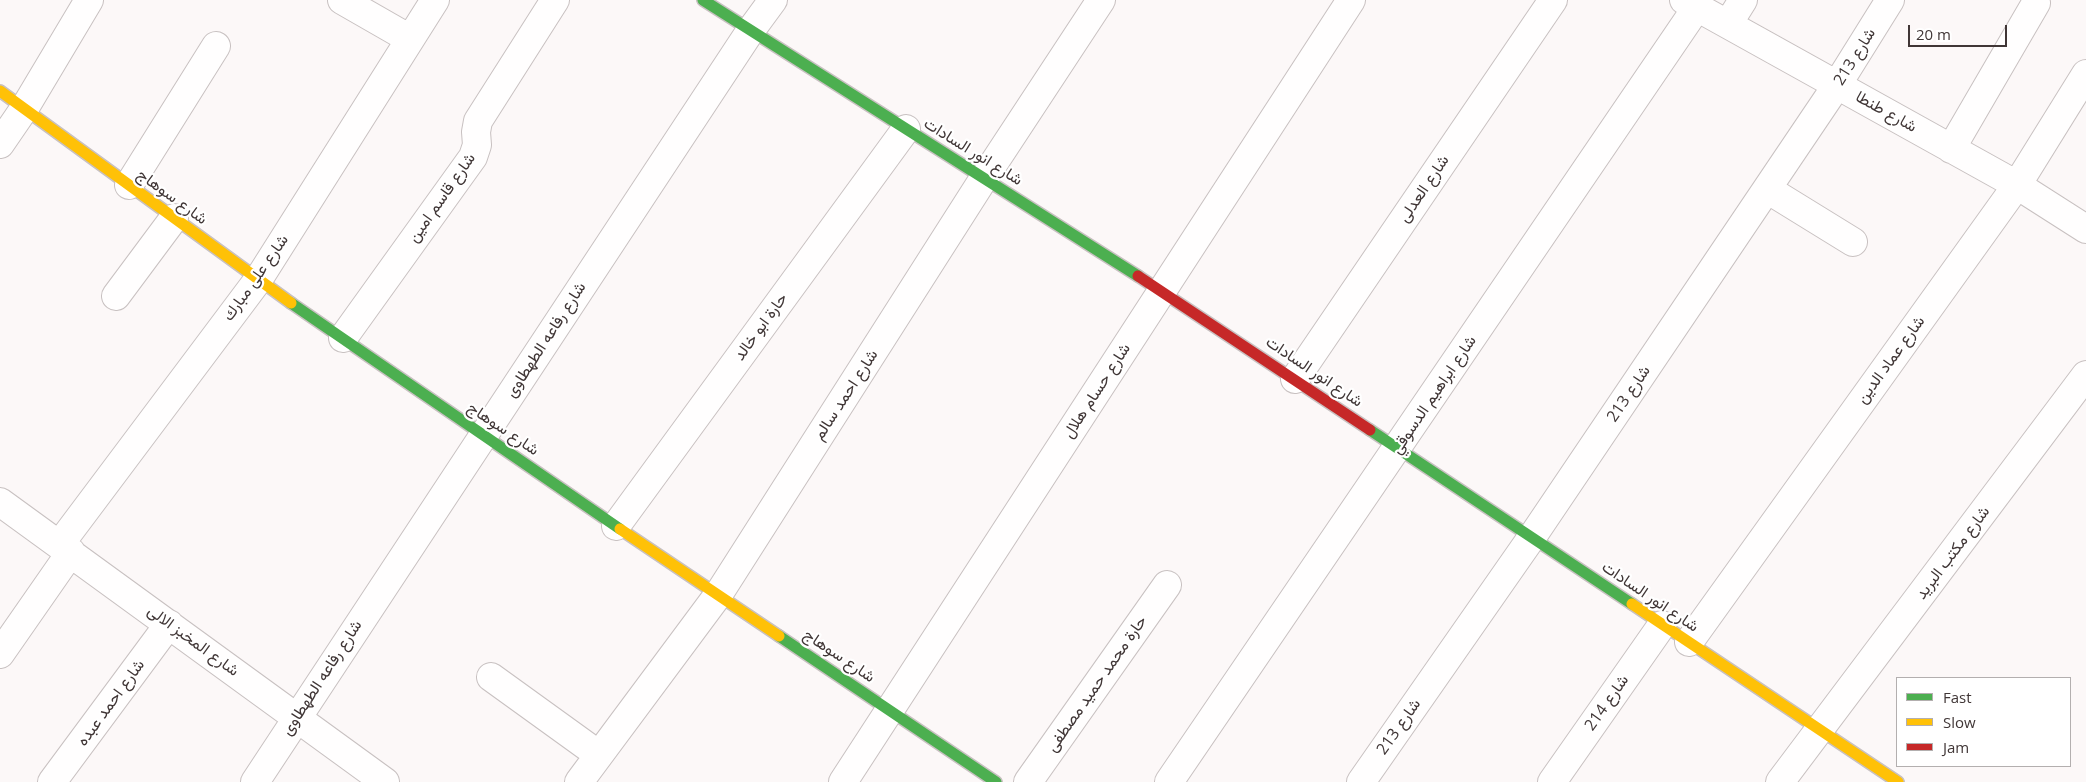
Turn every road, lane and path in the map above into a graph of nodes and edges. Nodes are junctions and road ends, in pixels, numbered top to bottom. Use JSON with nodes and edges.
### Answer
{"nodes":[{"id":1,"x":89,"y":0,"type":"edge"},
{"id":2,"x":342,"y":0,"type":"edge"},
{"id":3,"x":435,"y":0,"type":"edge"},
{"id":4,"x":555,"y":0,"type":"edge"},
{"id":5,"x":704,"y":0,"type":"edge"},
{"id":6,"x":773,"y":0,"type":"edge"},
{"id":7,"x":1101,"y":0,"type":"edge"},
{"id":8,"x":1351,"y":0,"type":"edge"},
{"id":9,"x":1554,"y":0,"type":"edge"},
{"id":10,"x":1743,"y":0,"type":"edge"},
{"id":11,"x":1890,"y":0,"type":"edge"},
{"id":12,"x":2036,"y":3,"type":"dead end"},
{"id":13,"x":1690,"y":4,"type":"edge"},
{"id":14,"x":1728,"y":24,"type":"junction"},
{"id":15,"x":751,"y":30,"type":"junction"},
{"id":16,"x":410,"y":39,"type":"junction"},
{"id":17,"x":216,"y":46,"type":"dead end"},
{"id":18,"x":2086,"y":74,"type":"edge"},
{"id":19,"x":1837,"y":85,"type":"junction"},
{"id":20,"x":0,"y":91,"type":"edge"},
{"id":21,"x":24,"y":109,"type":"junction"},
{"id":22,"x":906,"y":128,"type":"junction"},
{"id":23,"x":0,"y":144,"type":"edge"},
{"id":24,"x":1952,"y":149,"type":"junction"},
{"id":25,"x":984,"y":178,"type":"junction"},
{"id":26,"x":129,"y":185,"type":"junction"},
{"id":27,"x":2017,"y":185,"type":"junction"},
{"id":28,"x":1767,"y":189,"type":"junction"},
{"id":29,"x":174,"y":218,"type":"junction"},
{"id":30,"x":2084,"y":223,"type":"edge"},
{"id":31,"x":1853,"y":242,"type":"dead end"},
{"id":32,"x":258,"y":280,"type":"junction"},
{"id":33,"x":1162,"y":290,"type":"junction"},
{"id":34,"x":116,"y":296,"type":"dead end"},
{"id":35,"x":343,"y":338,"type":"junction"},
{"id":36,"x":2086,"y":375,"type":"edge"},
{"id":37,"x":1295,"y":378,"type":"junction"},
{"id":38,"x":483,"y":435,"type":"junction"},
{"id":39,"x":1398,"y":448,"type":"junction"},
{"id":40,"x":0,"y":502,"type":"edge"},
{"id":41,"x":616,"y":526,"type":"junction"},
{"id":42,"x":1532,"y":537,"type":"junction"},
{"id":43,"x":66,"y":548,"type":"junction"},
{"id":44,"x":1167,"y":585,"type":"dead end"},
{"id":45,"x":718,"y":594,"type":"junction"},
{"id":46,"x":169,"y":624,"type":"junction"},
{"id":47,"x":1662,"y":624,"type":"junction"},
{"id":48,"x":1688,"y":642,"type":"junction"},
{"id":49,"x":0,"y":654,"type":"edge"},
{"id":50,"x":492,"y":677,"type":"dead end"},
{"id":51,"x":890,"y":710,"type":"junction"},
{"id":52,"x":296,"y":717,"type":"junction"},
{"id":53,"x":1820,"y":730,"type":"junction"},
{"id":54,"x":599,"y":755,"type":"junction"},
{"id":55,"x":52,"y":782,"type":"edge"},
{"id":56,"x":255,"y":782,"type":"edge"},
{"id":57,"x":385,"y":782,"type":"edge"},
{"id":58,"x":579,"y":782,"type":"edge"},
{"id":59,"x":843,"y":782,"type":"edge"},
{"id":60,"x":996,"y":782,"type":"edge"},
{"id":61,"x":1028,"y":782,"type":"edge"},
{"id":62,"x":1170,"y":782,"type":"edge"},
{"id":63,"x":1361,"y":782,"type":"edge"},
{"id":64,"x":1552,"y":782,"type":"edge"},
{"id":65,"x":1780,"y":782,"type":"edge"},
{"id":66,"x":1898,"y":782,"type":"edge"}],
"edges":[{"from":1,"to":21,"type":"street"},
{"from":2,"to":16,"type":"street"},
{"from":3,"to":16,"type":"street","name":"شارع على مبارك"},
{"from":4,"to":35,"type":"street","name":"شارع قاسم امين"},
{"from":5,"to":15,"type":"street","name":"شارع انور السادات"},
{"from":6,"to":15,"type":"street","name":"شارع رفاعه الطهطاوى"},
{"from":7,"to":25,"type":"street","name":"شارع احمد سالم"},
{"from":8,"to":33,"type":"street","name":"شارع حسام هلال"},
{"from":9,"to":37,"type":"street","name":"شارع العدلى"},
{"from":10,"to":14,"type":"street"},
{"from":11,"to":19,"type":"street","name":"شارع 213"},
{"from":12,"to":24,"type":"street"},
{"from":13,"to":14,"type":"street","name":"شارع طنطا"},
{"from":13,"to":39,"type":"street","name":"شارع ابراهيم الدسوقي"},
{"from":14,"to":19,"type":"street","name":"شارع طنطا"},
{"from":15,"to":22,"type":"street","name":"شارع انور السادات"},
{"from":15,"to":38,"type":"street","name":"شارع رفاعه الطهطاوى"},
{"from":16,"to":32,"type":"street","name":"شارع على مبارك"},
{"from":17,"to":26,"type":"street"},
{"from":18,"to":27,"type":"street","name":"شارع عماد الدين"},
{"from":19,"to":24,"type":"street","name":"شارع طنطا"},
{"from":19,"to":28,"type":"street","name":"شارع 213"},
{"from":20,"to":21,"type":"street","name":"شارع سوهاج"},
{"from":21,"to":23,"type":"street"},
{"from":21,"to":26,"type":"street","name":"شارع سوهاج"},
{"from":22,"to":25,"type":"street","name":"شارع انور السادات"},
{"from":22,"to":41,"type":"street","name":"حارة ابو خالد"},
{"from":24,"to":27,"type":"street","name":"شارع طنطا"},
{"from":25,"to":33,"type":"street","name":"شارع انور السادات"},
{"from":25,"to":45,"type":"street","name":"شارع احمد سالم"},
{"from":26,"to":29,"type":"street","name":"شارع سوهاج"},
{"from":27,"to":30,"type":"street","name":"شارع طنطا"},
{"from":27,"to":48,"type":"street","name":"شارع عماد الدين"},
{"from":28,"to":31,"type":"street"},
{"from":28,"to":42,"type":"street","name":"شارع 213"},
{"from":29,"to":32,"type":"street","name":"شارع سوهاج"},
{"from":29,"to":34,"type":"street"},
{"from":32,"to":35,"type":"street","name":"شارع سوهاج"},
{"from":32,"to":43,"type":"street","name":"شارع على مبارك"},
{"from":33,"to":37,"type":"street","name":"شارع انور السادات"},
{"from":33,"to":51,"type":"street","name":"شارع حسام هلال"},
{"from":35,"to":38,"type":"street","name":"شارع سوهاج"},
{"from":36,"to":53,"type":"street","name":"شارع مكتب البريد"},
{"from":37,"to":39,"type":"street","name":"شارع انور السادات"},
{"from":38,"to":41,"type":"street","name":"شارع سوهاج"},
{"from":38,"to":52,"type":"street","name":"شارع رفاعه الطهطاوى"},
{"from":39,"to":42,"type":"street","name":"شارع انور السادات"},
{"from":39,"to":62,"type":"street","name":"شارع ابراهيم الدسوقي"},
{"from":40,"to":43,"type":"street","name":"شارع المخبز الالى"},
{"from":41,"to":45,"type":"street","name":"شارع سوهاج"},
{"from":42,"to":47,"type":"street","name":"شارع انور السادات"},
{"from":42,"to":63,"type":"street","name":"شارع 213"},
{"from":43,"to":46,"type":"street","name":"شارع المخبز الالى"},
{"from":43,"to":49,"type":"street","name":"شارع على مبارك"},
{"from":44,"to":61,"type":"street","name":"حارة محمد حميد مصطفى"},
{"from":45,"to":51,"type":"street","name":"شارع سوهاج"},
{"from":45,"to":54,"type":"street","name":"شارع احمد سالم"},
{"from":46,"to":52,"type":"street","name":"شارع المخبز الالى"},
{"from":46,"to":55,"type":"street","name":"شارع احمد عبده"},
{"from":47,"to":48,"type":"street","name":"شارع انور السادات"},
{"from":47,"to":64,"type":"street","name":"شارع 214"},
{"from":48,"to":53,"type":"street","name":"شارع انور السادات"},
{"from":50,"to":54,"type":"street"},
{"from":51,"to":59,"type":"street","name":"شارع حسام هلال"},
{"from":51,"to":60,"type":"street","name":"شارع سوهاج"},
{"from":52,"to":56,"type":"street","name":"شارع رفاعه الطهطاوى"},
{"from":52,"to":57,"type":"street","name":"شارع المخبز الالى"},
{"from":53,"to":65,"type":"street","name":"شارع مكتب البريد"},
{"from":53,"to":66,"type":"street","name":"شارع انور السادات"},
{"from":54,"to":58,"type":"street","name":"شارع احمد سالم"}]}
